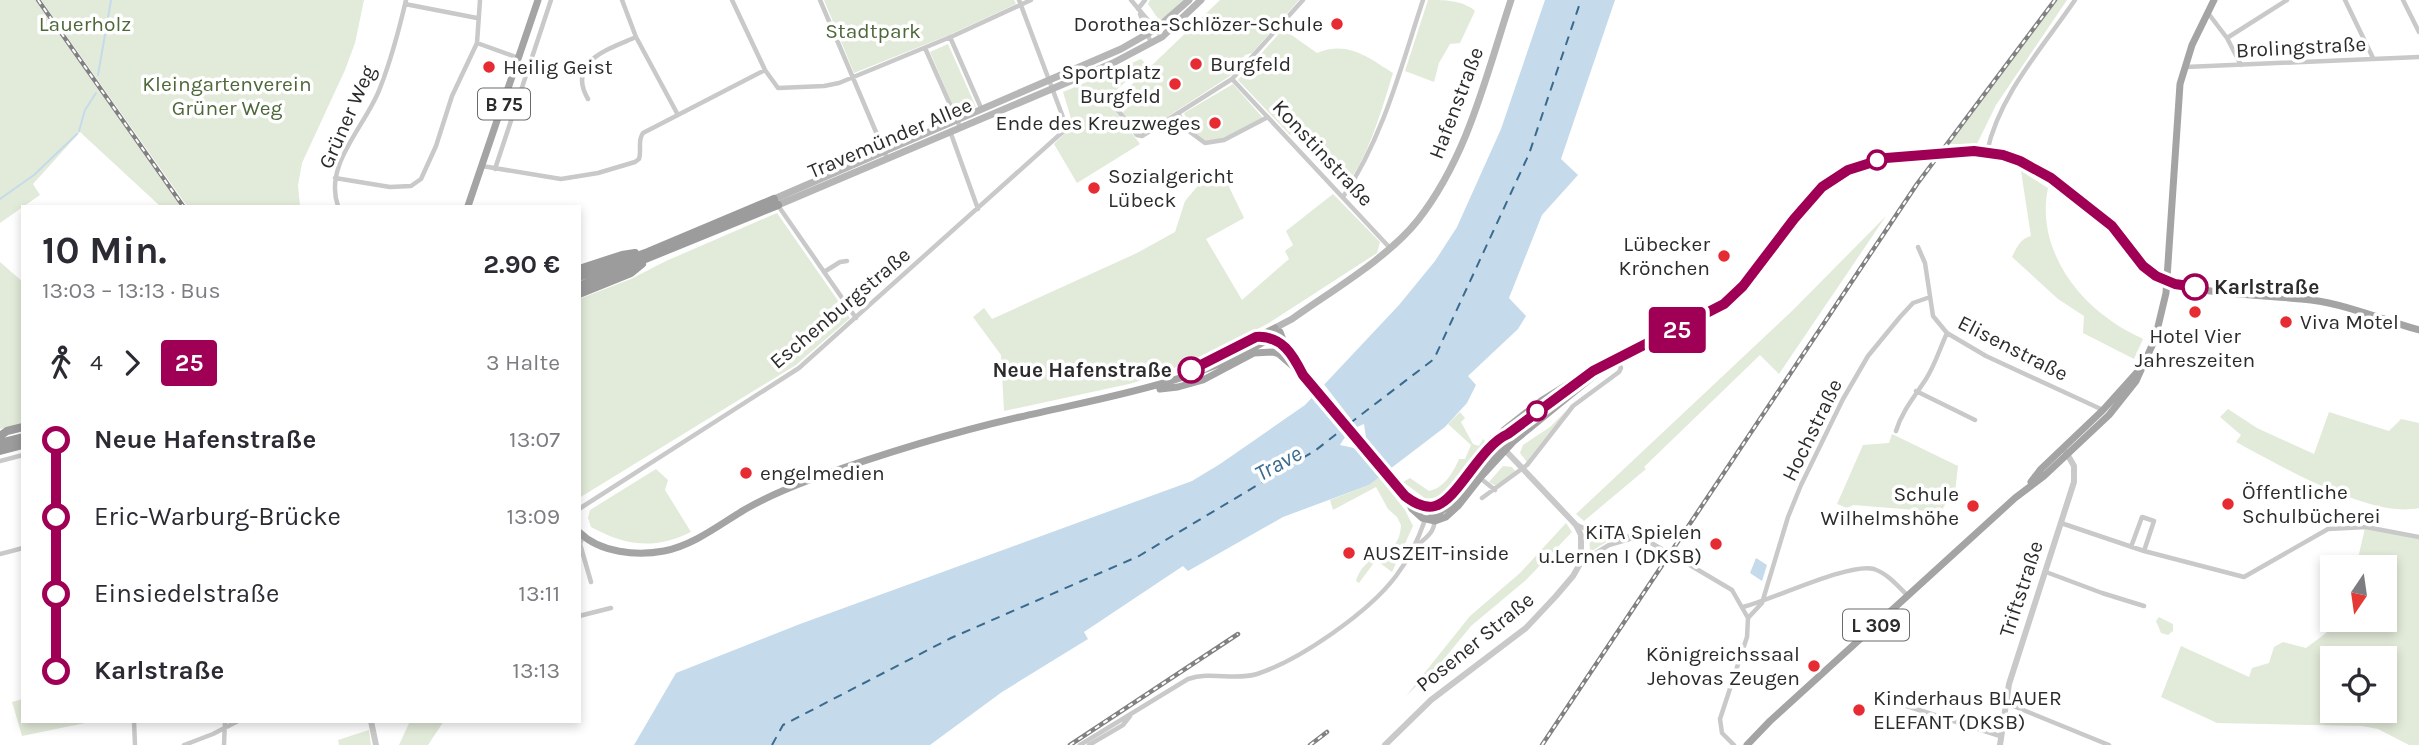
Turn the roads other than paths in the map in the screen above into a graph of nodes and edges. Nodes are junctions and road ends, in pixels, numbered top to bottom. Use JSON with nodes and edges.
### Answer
{"nodes":[{"id":1,"x":480,"y":0,"type":"edge"},
{"id":2,"x":538,"y":0,"type":"edge"},
{"id":3,"x":551,"y":0,"type":"edge"},
{"id":4,"x":622,"y":0,"type":"edge"},
{"id":5,"x":732,"y":0,"type":"edge"},
{"id":6,"x":820,"y":0,"type":"edge"},
{"id":7,"x":1031,"y":0,"type":"edge"},
{"id":8,"x":1131,"y":0,"type":"edge"},
{"id":9,"x":1145,"y":0,"type":"edge"},
{"id":10,"x":1189,"y":0,"type":"edge"},
{"id":11,"x":1200,"y":0,"type":"edge"},
{"id":12,"x":1303,"y":0,"type":"edge"},
{"id":13,"x":1423,"y":0,"type":"edge"},
{"id":14,"x":1511,"y":0,"type":"edge"},
{"id":15,"x":2075,"y":0,"type":"edge"},
{"id":16,"x":2214,"y":0,"type":"edge"},
{"id":17,"x":2287,"y":0,"type":"edge"},
{"id":18,"x":2346,"y":0,"type":"edge"},
{"id":19,"x":2403,"y":0,"type":"edge"},
{"id":20,"x":405,"y":2,"type":"edge"},
{"id":21,"x":1020,"y":2,"type":"edge"},
{"id":22,"x":1139,"y":9,"type":"junction"},
{"id":23,"x":2208,"y":13,"type":"junction"},
{"id":24,"x":477,"y":18,"type":"junction"},
{"id":25,"x":1156,"y":29,"type":"junction"},
{"id":26,"x":2419,"y":32,"type":"edge"},
{"id":27,"x":1146,"y":35,"type":"junction"},
{"id":28,"x":636,"y":37,"type":"junction"},
{"id":29,"x":950,"y":37,"type":"junction"},
{"id":30,"x":1162,"y":37,"type":"junction"},
{"id":31,"x":2227,"y":38,"type":"junction"},
{"id":32,"x":477,"y":43,"type":"junction"},
{"id":33,"x":1151,"y":43,"type":"junction"},
{"id":34,"x":925,"y":48,"type":"junction"},
{"id":35,"x":2419,"y":57,"type":"edge"},
{"id":36,"x":520,"y":58,"type":"junction"},
{"id":37,"x":2373,"y":58,"type":"junction"},
{"id":38,"x":2242,"y":65,"type":"junction"},
{"id":39,"x":2185,"y":67,"type":"junction"},
{"id":40,"x":765,"y":70,"type":"junction"},
{"id":41,"x":853,"y":77,"type":"junction"},
{"id":42,"x":1232,"y":79,"type":"junction"},
{"id":43,"x":1050,"y":80,"type":"junction"},
{"id":44,"x":1053,"y":89,"type":"junction"},
{"id":45,"x":588,"y":99,"type":"dead end"},
{"id":46,"x":1109,"y":99,"type":"dead end"},
{"id":47,"x":983,"y":113,"type":"junction"},
{"id":48,"x":1178,"y":113,"type":"junction"},
{"id":49,"x":678,"y":115,"type":"junction"},
{"id":50,"x":1268,"y":117,"type":"junction"},
{"id":51,"x":959,"y":123,"type":"junction"},
{"id":52,"x":949,"y":128,"type":"junction"},
{"id":53,"x":1987,"y":152,"type":"junction"},
{"id":54,"x":886,"y":155,"type":"junction"},
{"id":55,"x":482,"y":166,"type":"junction"},
{"id":56,"x":495,"y":169,"type":"junction"},
{"id":57,"x":335,"y":178,"type":"junction"},
{"id":58,"x":1343,"y":197,"type":"junction"},
{"id":59,"x":776,"y":202,"type":"junction"},
{"id":60,"x":338,"y":205,"type":"edge"},
{"id":61,"x":468,"y":205,"type":"edge"},
{"id":62,"x":978,"y":209,"type":"junction"},
{"id":63,"x":1918,"y":247,"type":"dead end"},
{"id":64,"x":1390,"y":248,"type":"junction"},
{"id":65,"x":650,"y":255,"type":"junction"},
{"id":66,"x":847,"y":261,"type":"dead end"},
{"id":67,"x":581,"y":268,"type":"edge"},
{"id":68,"x":824,"y":272,"type":"junction"},
{"id":69,"x":581,"y":276,"type":"edge"},
{"id":70,"x":2166,"y":281,"type":"junction"},
{"id":71,"x":581,"y":284,"type":"edge"},
{"id":72,"x":581,"y":294,"type":"edge"},
{"id":73,"x":1930,"y":297,"type":"junction"},
{"id":74,"x":856,"y":318,"type":"junction"},
{"id":75,"x":1278,"y":330,"type":"junction"},
{"id":76,"x":2419,"y":330,"type":"edge"},
{"id":77,"x":1947,"y":333,"type":"junction"},
{"id":78,"x":1256,"y":337,"type":"junction"},
{"id":79,"x":1271,"y":338,"type":"junction"},
{"id":80,"x":1286,"y":347,"type":"junction"},
{"id":81,"x":1273,"y":352,"type":"junction"},
{"id":82,"x":1614,"y":361,"type":"junction"},
{"id":83,"x":1302,"y":374,"type":"junction"},
{"id":84,"x":1136,"y":391,"type":"junction"},
{"id":85,"x":1916,"y":391,"type":"junction"},
{"id":86,"x":2107,"y":412,"type":"junction"},
{"id":87,"x":1975,"y":420,"type":"dead end"},
{"id":88,"x":21,"y":428,"type":"edge"},
{"id":89,"x":1896,"y":431,"type":"dead end"},
{"id":90,"x":0,"y":436,"type":"edge"},
{"id":91,"x":21,"y":438,"type":"edge"},
{"id":92,"x":0,"y":443,"type":"edge"},
{"id":93,"x":1501,"y":445,"type":"junction"},
{"id":94,"x":21,"y":446,"type":"edge"},
{"id":95,"x":0,"y":451,"type":"edge"},
{"id":96,"x":2065,"y":451,"type":"junction"},
{"id":97,"x":21,"y":456,"type":"edge"},
{"id":98,"x":0,"y":461,"type":"edge"},
{"id":99,"x":1522,"y":468,"type":"junction"},
{"id":100,"x":1480,"y":478,"type":"junction"},
{"id":101,"x":1495,"y":490,"type":"junction"},
{"id":102,"x":1405,"y":496,"type":"junction"},
{"id":103,"x":1482,"y":498,"type":"dead end"},
{"id":104,"x":1423,"y":506,"type":"junction"},
{"id":105,"x":581,"y":508,"type":"edge"},
{"id":106,"x":1434,"y":519,"type":"junction"},
{"id":107,"x":1425,"y":520,"type":"junction"},
{"id":108,"x":1574,"y":522,"type":"junction"},
{"id":109,"x":2061,"y":523,"type":"junction"},
{"id":110,"x":581,"y":534,"type":"edge"},
{"id":111,"x":1638,"y":537,"type":"junction"},
{"id":112,"x":2419,"y":537,"type":"edge"},
{"id":113,"x":581,"y":547,"type":"edge"},
{"id":114,"x":1415,"y":547,"type":"junction"},
{"id":115,"x":2131,"y":547,"type":"junction"},
{"id":116,"x":21,"y":549,"type":"edge"},
{"id":117,"x":2144,"y":551,"type":"junction"},
{"id":118,"x":0,"y":554,"type":"edge"},
{"id":119,"x":1581,"y":562,"type":"junction"},
{"id":120,"x":2046,"y":572,"type":"junction"},
{"id":121,"x":591,"y":582,"type":"dead end"},
{"id":122,"x":1908,"y":596,"type":"junction"},
{"id":123,"x":1762,"y":603,"type":"junction"},
{"id":124,"x":2144,"y":606,"type":"dead end"},
{"id":125,"x":1743,"y":607,"type":"junction"},
{"id":126,"x":611,"y":608,"type":"dead end"},
{"id":127,"x":581,"y":616,"type":"edge"},
{"id":128,"x":1748,"y":618,"type":"junction"},
{"id":129,"x":1891,"y":701,"type":"dead end"},
{"id":130,"x":2005,"y":703,"type":"junction"},
{"id":131,"x":1130,"y":716,"type":"junction"},
{"id":132,"x":134,"y":723,"type":"edge"},
{"id":133,"x":225,"y":723,"type":"edge"},
{"id":134,"x":234,"y":723,"type":"edge"},
{"id":135,"x":371,"y":723,"type":"edge"},
{"id":136,"x":225,"y":728,"type":"junction"},
{"id":137,"x":2000,"y":736,"type":"junction"},
{"id":138,"x":135,"y":745,"type":"edge"},
{"id":139,"x":184,"y":745,"type":"edge"},
{"id":140,"x":224,"y":745,"type":"edge"},
{"id":141,"x":376,"y":745,"type":"edge"},
{"id":142,"x":1080,"y":745,"type":"edge"},
{"id":143,"x":1089,"y":745,"type":"edge"},
{"id":144,"x":1385,"y":745,"type":"edge"},
{"id":145,"x":1734,"y":745,"type":"edge"},
{"id":146,"x":1747,"y":745,"type":"edge"},
{"id":147,"x":2000,"y":745,"type":"edge"},
{"id":148,"x":2109,"y":745,"type":"edge"}],
"edges":[{"from":1,"to":24,"type":"street"},
{"from":2,"to":36,"type":"main road","number":"B 75"},
{"from":3,"to":56,"type":"street"},
{"from":4,"to":28,"type":"street"},
{"from":5,"to":40,"type":"street"},
{"from":6,"to":41,"type":"street"},
{"from":7,"to":21,"type":"street"},
{"from":8,"to":22,"type":"street"},
{"from":9,"to":22,"type":"street"},
{"from":10,"to":25,"type":"main road","name":"Travemünder Allee"},
{"from":11,"to":30,"type":"main road","name":"Travemünder Allee"},
{"from":12,"to":42,"type":"street"},
{"from":13,"to":58,"type":"street"},
{"from":14,"to":64,"type":"main road","name":"Hafenstraße"},
{"from":15,"to":53,"type":"street"},
{"from":16,"to":23,"type":"main road","number":"L 309"},
{"from":17,"to":31,"type":"street"},
{"from":18,"to":37,"type":"street"},
{"from":19,"to":26,"type":"street"},
{"from":20,"to":24,"type":"street"},
{"from":20,"to":57,"type":"street","name":"Grüner Weg"},
{"from":21,"to":29,"type":"street"},
{"from":21,"to":43,"type":"street"},
{"from":22,"to":25,"type":"street"},
{"from":22,"to":27,"type":"street"},
{"from":23,"to":31,"type":"street"},
{"from":23,"to":39,"type":"main road","number":"L 309"},
{"from":24,"to":32,"type":"street"},
{"from":25,"to":27,"type":"main road","name":"Travemünder Allee"},
{"from":25,"to":30,"type":"street"},
{"from":27,"to":33,"type":"street"},
{"from":27,"to":43,"type":"main road","name":"Travemünder Allee"},
{"from":28,"to":45,"type":"street"},
{"from":28,"to":49,"type":"street"},
{"from":29,"to":34,"type":"street"},
{"from":29,"to":47,"type":"street"},
{"from":30,"to":33,"type":"main road","name":"Travemünder Allee"},
{"from":31,"to":38,"type":"street"},
{"from":32,"to":36,"type":"street"},
{"from":32,"to":57,"type":"street"},
{"from":33,"to":44,"type":"main road","name":"Travemünder Allee"},
{"from":34,"to":41,"type":"street"},
{"from":34,"to":51,"type":"street"},
{"from":35,"to":37,"type":"street","name":"Brolingstraße"},
{"from":36,"to":55,"type":"main road","number":"B 75"},
{"from":37,"to":38,"type":"street","name":"Brolingstraße"},
{"from":38,"to":39,"type":"street","name":"Brolingstraße"},
{"from":39,"to":70,"type":"main road","number":"L 309"},
{"from":40,"to":41,"type":"street"},
{"from":40,"to":49,"type":"street"},
{"from":41,"to":54,"type":"street"},
{"from":42,"to":48,"type":"street"},
{"from":42,"to":50,"type":"street","name":"Konstinstraße"},
{"from":43,"to":44,"type":"street"},
{"from":43,"to":47,"type":"main road","name":"Travemünder Allee"},
{"from":44,"to":47,"type":"main road","name":"Travemünder Allee"},
{"from":44,"to":62,"type":"street","name":"Eschenburgstraße"},
{"from":46,"to":48,"type":"street"},
{"from":47,"to":51,"type":"main road","name":"Travemünder Allee"},
{"from":48,"to":50,"type":"street"},
{"from":49,"to":56,"type":"street"},
{"from":50,"to":58,"type":"street","name":"Konstinstraße"},
{"from":51,"to":52,"type":"main road","name":"Travemünder Allee"},
{"from":52,"to":54,"type":"main road","name":"Travemünder Allee"},
{"from":52,"to":62,"type":"street"},
{"from":53,"to":70,"type":"main road"},
{"from":53,"to":82,"type":"main road","bridge":true},
{"from":54,"to":59,"type":"main road","name":"Travemünder Allee"},
{"from":55,"to":56,"type":"street"},
{"from":55,"to":61,"type":"main road","number":"B 75"},
{"from":57,"to":60,"type":"street","name":"Grüner Weg"},
{"from":58,"to":64,"type":"street","name":"Konstinstraße"},
{"from":59,"to":65,"type":"highway","name":"Travemünder Allee"},
{"from":59,"to":68,"type":"street"},
{"from":62,"to":74,"type":"street","name":"Eschenburgstraße"},
{"from":63,"to":73,"type":"street","name":"Elisenstraße"},
{"from":64,"to":75,"type":"main road","name":"Hafenstraße"},
{"from":65,"to":67,"type":"highway"},
{"from":65,"to":69,"type":"highway","name":"Travemünder Allee"},
{"from":65,"to":71,"type":"highway","name":"Travemünder Allee"},
{"from":65,"to":72,"type":"highway"},
{"from":66,"to":68,"type":"street"},
{"from":68,"to":74,"type":"street"},
{"from":70,"to":76,"type":"main road"},
{"from":70,"to":86,"type":"main road","number":"L 309"},
{"from":73,"to":77,"type":"street","name":"Elisenstraße"},
{"from":73,"to":123,"type":"street","name":"Hochstraße"},
{"from":74,"to":105,"type":"street","name":"Eschenburgstraße"},
{"from":75,"to":78,"type":"main road","name":"Hafenstraße"},
{"from":75,"to":79,"type":"main road","name":"Hafenstraße"},
{"from":75,"to":80,"type":"main road"},
{"from":77,"to":85,"type":"street"},
{"from":77,"to":86,"type":"street","name":"Elisenstraße"},
{"from":78,"to":79,"type":"main road"},
{"from":78,"to":84,"type":"main road","name":"Hafenstraße"},
{"from":79,"to":80,"type":"main road"},
{"from":79,"to":81,"type":"main road"},
{"from":79,"to":84,"type":"main road","name":"Hafenstraße"},
{"from":80,"to":83,"type":"main road"},
{"from":81,"to":83,"type":"main road"},
{"from":81,"to":84,"type":"main road"},
{"from":82,"to":93,"type":"main road"},
{"from":82,"to":93,"type":"main road"},
{"from":82,"to":99,"type":"street"},
{"from":83,"to":102,"type":"main road"},
{"from":84,"to":110,"type":"main road"},
{"from":85,"to":87,"type":"street"},
{"from":85,"to":89,"type":"street"},
{"from":86,"to":96,"type":"main road","number":"L 309"},
{"from":88,"to":90,"type":"highway"},
{"from":91,"to":92,"type":"highway"},
{"from":93,"to":99,"type":"street"},
{"from":93,"to":100,"type":"main road"},
{"from":93,"to":104,"type":"main road"},
{"from":93,"to":106,"type":"main road"},
{"from":94,"to":95,"type":"highway"},
{"from":96,"to":109,"type":"street","name":"Triftstraße"},
{"from":96,"to":122,"type":"main road","number":"L 309"},
{"from":97,"to":98,"type":"street"},
{"from":99,"to":101,"type":"street"},
{"from":99,"to":108,"type":"street"},
{"from":100,"to":101,"type":"street"},
{"from":100,"to":106,"type":"main road"},
{"from":101,"to":103,"type":"street"},
{"from":102,"to":104,"type":"main road"},
{"from":102,"to":107,"type":"main road"},
{"from":104,"to":106,"type":"street"},
{"from":106,"to":107,"type":"main road"},
{"from":106,"to":114,"type":"street"},
{"from":107,"to":114,"type":"street"},
{"from":108,"to":111,"type":"street"},
{"from":108,"to":119,"type":"street"},
{"from":109,"to":115,"type":"street"},
{"from":109,"to":120,"type":"street","name":"Triftstraße"},
{"from":111,"to":119,"type":"street","name":"Posener Straße"},
{"from":111,"to":125,"type":"street","bridge":true},
{"from":112,"to":117,"type":"street"},
{"from":113,"to":121,"type":"street"},
{"from":114,"to":131,"type":"street"},
{"from":115,"to":117,"type":"street"},
{"from":115,"to":117,"type":"street"},
{"from":116,"to":118,"type":"street"},
{"from":119,"to":144,"type":"street","name":"Posener Straße"},
{"from":120,"to":124,"type":"street"},
{"from":120,"to":130,"type":"street","name":"Triftstraße"},
{"from":122,"to":123,"type":"street"},
{"from":122,"to":146,"type":"main road","number":"L 309"},
{"from":123,"to":125,"type":"street"},
{"from":123,"to":128,"type":"street","name":"Hochstraße"},
{"from":125,"to":128,"type":"street"},
{"from":126,"to":127,"type":"street"},
{"from":128,"to":145,"type":"street"},
{"from":129,"to":137,"type":"street"},
{"from":130,"to":137,"type":"street","name":"Triftstraße"},
{"from":130,"to":148,"type":"street"},
{"from":131,"to":142,"type":"street"},
{"from":131,"to":143,"type":"street"},
{"from":132,"to":138,"type":"street"},
{"from":133,"to":136,"type":"street"},
{"from":134,"to":136,"type":"street"},
{"from":135,"to":141,"type":"street"},
{"from":136,"to":139,"type":"street"},
{"from":136,"to":140,"type":"street"},
{"from":137,"to":147,"type":"street","name":"Triftstraße"}]}
